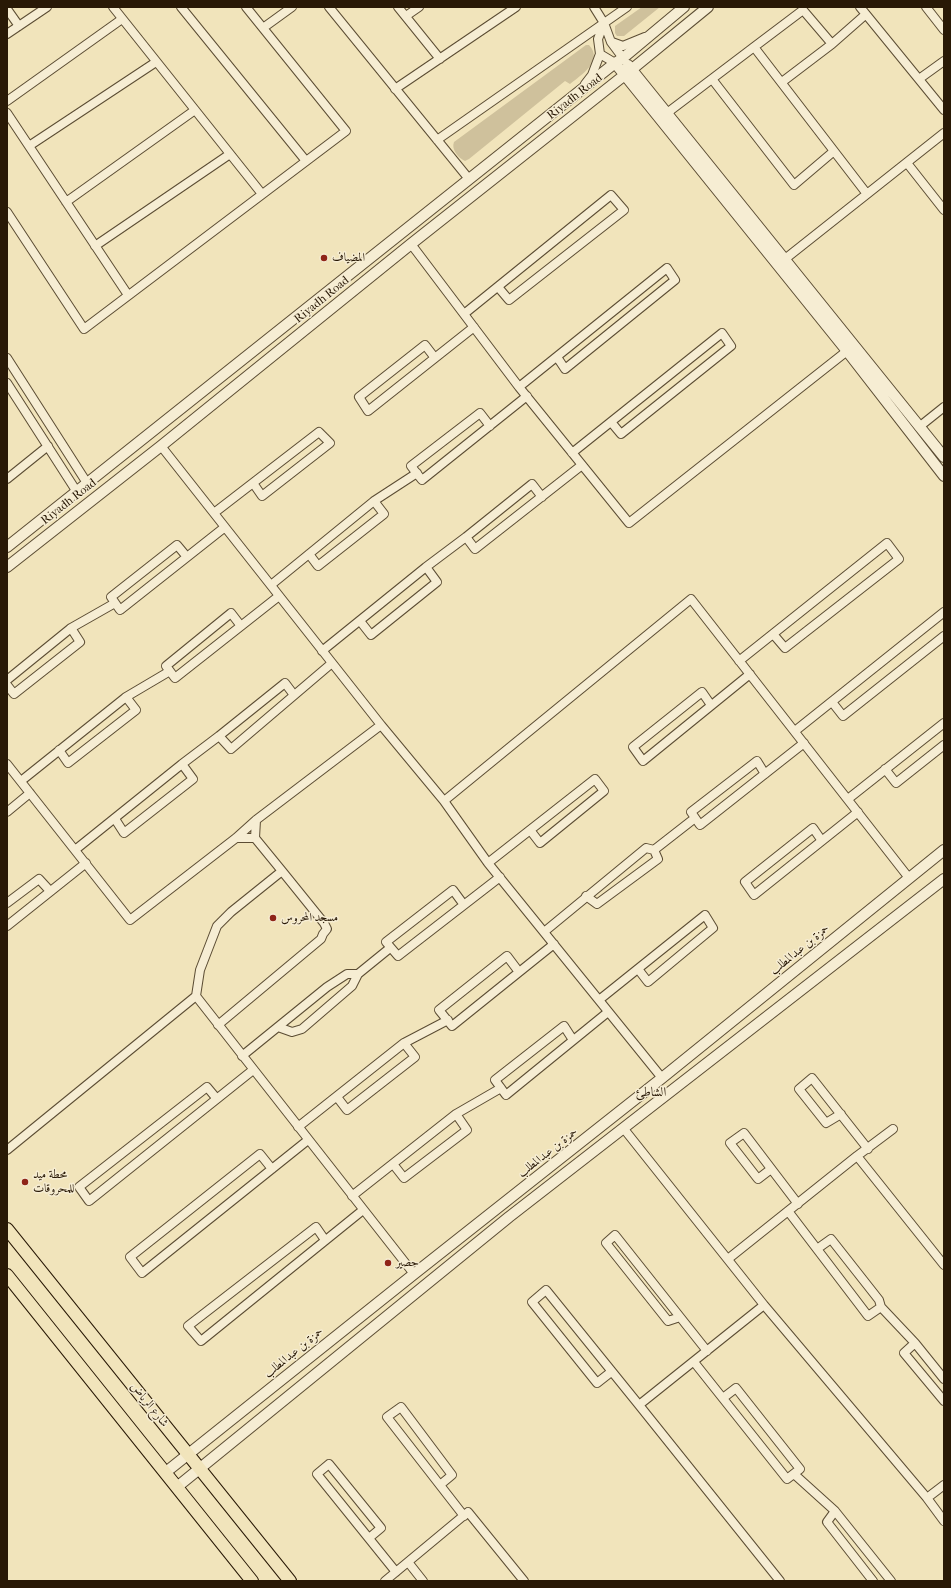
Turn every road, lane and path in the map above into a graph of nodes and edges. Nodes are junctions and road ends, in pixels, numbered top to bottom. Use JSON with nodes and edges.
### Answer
{"nodes":[{"id":1,"x":47,"y":7,"type":"edge"},
{"id":2,"x":113,"y":7,"type":"edge"},
{"id":3,"x":181,"y":7,"type":"edge"},
{"id":4,"x":246,"y":7,"type":"edge"},
{"id":5,"x":292,"y":7,"type":"edge"},
{"id":6,"x":329,"y":7,"type":"edge"},
{"id":7,"x":398,"y":7,"type":"edge"},
{"id":8,"x":419,"y":7,"type":"edge"},
{"id":9,"x":516,"y":7,"type":"edge"},
{"id":10,"x":594,"y":7,"type":"edge"},
{"id":11,"x":627,"y":7,"type":"edge"},
{"id":12,"x":684,"y":7,"type":"edge"},
{"id":13,"x":708,"y":7,"type":"edge"},
{"id":14,"x":860,"y":7,"type":"edge"},
{"id":15,"x":926,"y":7,"type":"edge"},
{"id":16,"x":7,"y":9,"type":"edge"},
{"id":17,"x":865,"y":15,"type":"junction"},
{"id":18,"x":406,"y":16,"type":"junction"},
{"id":19,"x":122,"y":19,"type":"junction"},
{"id":20,"x":19,"y":26,"type":"junction"},
{"id":21,"x":263,"y":28,"type":"junction"},
{"id":22,"x":604,"y":28,"type":"junction"},
{"id":23,"x":944,"y":30,"type":"edge"},
{"id":24,"x":7,"y":34,"type":"edge"},
{"id":25,"x":651,"y":34,"type":"junction"},
{"id":26,"x":611,"y":42,"type":"junction"},
{"id":27,"x":832,"y":44,"type":"junction"},
{"id":28,"x":754,"y":47,"type":"junction"},
{"id":29,"x":600,"y":54,"type":"junction"},
{"id":30,"x":440,"y":59,"type":"junction"},
{"id":31,"x":619,"y":60,"type":"junction"},
{"id":32,"x":944,"y":61,"type":"edge"},
{"id":33,"x":156,"y":62,"type":"junction"},
{"id":34,"x":628,"y":72,"type":"junction"},
{"id":35,"x":920,"y":79,"type":"junction"},
{"id":36,"x":712,"y":80,"type":"junction"},
{"id":37,"x":782,"y":82,"type":"junction"},
{"id":38,"x":395,"y":89,"type":"junction"},
{"id":39,"x":580,"y":91,"type":"junction"},
{"id":40,"x":7,"y":101,"type":"edge"},
{"id":41,"x":195,"y":110,"type":"junction"},
{"id":42,"x":944,"y":110,"type":"edge"},
{"id":43,"x":7,"y":113,"type":"edge"},
{"id":44,"x":667,"y":113,"type":"junction"},
{"id":45,"x":944,"y":134,"type":"edge"},
{"id":46,"x":437,"y":140,"type":"junction"},
{"id":47,"x":29,"y":146,"type":"junction"},
{"id":48,"x":834,"y":151,"type":"junction"},
{"id":49,"x":230,"y":154,"type":"junction"},
{"id":50,"x":306,"y":161,"type":"junction"},
{"id":51,"x":907,"y":163,"type":"junction"},
{"id":52,"x":469,"y":179,"type":"junction"},
{"id":53,"x":262,"y":194,"type":"junction"},
{"id":54,"x":867,"y":194,"type":"junction"},
{"id":55,"x":66,"y":202,"type":"junction"},
{"id":56,"x":944,"y":210,"type":"edge"},
{"id":57,"x":7,"y":212,"type":"edge"},
{"id":58,"x":411,"y":244,"type":"junction"},
{"id":59,"x":95,"y":246,"type":"junction"},
{"id":60,"x":785,"y":259,"type":"junction"},
{"id":61,"x":498,"y":287,"type":"junction"},
{"id":62,"x":128,"y":295,"type":"junction"},
{"id":63,"x":464,"y":314,"type":"junction"},
{"id":64,"x":474,"y":326,"type":"junction"},
{"id":65,"x":847,"y":351,"type":"junction"},
{"id":66,"x":557,"y":357,"type":"junction"},
{"id":67,"x":7,"y":358,"type":"edge"},
{"id":68,"x":435,"y":358,"type":"junction"},
{"id":69,"x":7,"y":383,"type":"edge"},
{"id":70,"x":519,"y":387,"type":"junction"},
{"id":71,"x":527,"y":396,"type":"junction"},
{"id":72,"x":944,"y":407,"type":"edge"},
{"id":73,"x":611,"y":422,"type":"junction"},
{"id":74,"x":490,"y":426,"type":"junction"},
{"id":75,"x":919,"y":427,"type":"junction"},
{"id":76,"x":48,"y":446,"type":"junction"},
{"id":77,"x":161,"y":446,"type":"junction"},
{"id":78,"x":572,"y":453,"type":"junction"},
{"id":79,"x":944,"y":457,"type":"edge"},
{"id":80,"x":582,"y":465,"type":"junction"},
{"id":81,"x":417,"y":473,"type":"junction"},
{"id":82,"x":944,"y":476,"type":"edge"},
{"id":83,"x":7,"y":479,"type":"edge"},
{"id":84,"x":87,"y":483,"type":"junction"},
{"id":85,"x":253,"y":483,"type":"junction"},
{"id":86,"x":77,"y":492,"type":"junction"},
{"id":87,"x":542,"y":497,"type":"junction"},
{"id":88,"x":374,"y":501,"type":"junction"},
{"id":89,"x":214,"y":513,"type":"junction"},
{"id":90,"x":225,"y":527,"type":"junction"},
{"id":91,"x":466,"y":537,"type":"junction"},
{"id":92,"x":7,"y":547,"type":"edge"},
{"id":93,"x":309,"y":554,"type":"junction"},
{"id":94,"x":187,"y":557,"type":"junction"},
{"id":95,"x":7,"y":567,"type":"edge"},
{"id":96,"x":426,"y":568,"type":"junction"},
{"id":97,"x":271,"y":585,"type":"junction"},
{"id":98,"x":279,"y":596,"type":"junction"},
{"id":99,"x":115,"y":603,"type":"junction"},
{"id":100,"x":944,"y":612,"type":"edge"},
{"id":101,"x":360,"y":621,"type":"junction"},
{"id":102,"x":241,"y":626,"type":"junction"},
{"id":103,"x":71,"y":628,"type":"junction"},
{"id":104,"x":773,"y":634,"type":"junction"},
{"id":105,"x":944,"y":636,"type":"edge"},
{"id":106,"x":322,"y":651,"type":"junction"},
{"id":107,"x":740,"y":660,"type":"junction"},
{"id":108,"x":332,"y":663,"type":"junction"},
{"id":109,"x":170,"y":671,"type":"junction"},
{"id":110,"x":750,"y":674,"type":"junction"},
{"id":111,"x":7,"y":680,"type":"edge"},
{"id":112,"x":7,"y":685,"type":"edge"},
{"id":113,"x":294,"y":695,"type":"junction"},
{"id":114,"x":126,"y":697,"type":"junction"},
{"id":115,"x":832,"y":702,"type":"junction"},
{"id":116,"x":711,"y":705,"type":"junction"},
{"id":117,"x":944,"y":723,"type":"edge"},
{"id":118,"x":381,"y":725,"type":"junction"},
{"id":119,"x":795,"y":731,"type":"junction"},
{"id":120,"x":219,"y":736,"type":"junction"},
{"id":121,"x":804,"y":743,"type":"junction"},
{"id":122,"x":944,"y":745,"type":"edge"},
{"id":123,"x":59,"y":750,"type":"junction"},
{"id":124,"x":7,"y":764,"type":"edge"},
{"id":125,"x":182,"y":764,"type":"junction"},
{"id":126,"x":885,"y":769,"type":"junction"},
{"id":127,"x":765,"y":774,"type":"junction"},
{"id":128,"x":21,"y":781,"type":"junction"},
{"id":129,"x":30,"y":793,"type":"junction"},
{"id":130,"x":848,"y":799,"type":"junction"},
{"id":131,"x":444,"y":802,"type":"junction"},
{"id":132,"x":7,"y":812,"type":"edge"},
{"id":133,"x":858,"y":812,"type":"junction"},
{"id":134,"x":695,"y":818,"type":"junction"},
{"id":135,"x":115,"y":819,"type":"junction"},
{"id":136,"x":256,"y":820,"type":"junction"},
{"id":137,"x":530,"y":830,"type":"junction"},
{"id":138,"x":236,"y":838,"type":"junction"},
{"id":139,"x":255,"y":838,"type":"junction"},
{"id":140,"x":822,"y":841,"type":"junction"},
{"id":141,"x":76,"y":850,"type":"junction"},
{"id":142,"x":654,"y":850,"type":"junction"},
{"id":143,"x":944,"y":850,"type":"edge"},
{"id":144,"x":86,"y":863,"type":"junction"},
{"id":145,"x":488,"y":863,"type":"junction"},
{"id":146,"x":282,"y":871,"type":"junction"},
{"id":147,"x":500,"y":877,"type":"junction"},
{"id":148,"x":910,"y":878,"type":"junction"},
{"id":149,"x":944,"y":879,"type":"edge"},
{"id":150,"x":50,"y":892,"type":"junction"},
{"id":151,"x":586,"y":896,"type":"junction"},
{"id":152,"x":7,"y":903,"type":"edge"},
{"id":153,"x":464,"y":905,"type":"junction"},
{"id":154,"x":7,"y":926,"type":"edge"},
{"id":155,"x":544,"y":932,"type":"junction"},
{"id":156,"x":554,"y":944,"type":"junction"},
{"id":157,"x":390,"y":948,"type":"junction"},
{"id":158,"x":638,"y":969,"type":"junction"},
{"id":159,"x":519,"y":972,"type":"junction"},
{"id":160,"x":358,"y":974,"type":"junction"},
{"id":161,"x":196,"y":996,"type":"junction"},
{"id":162,"x":599,"y":1000,"type":"junction"},
{"id":163,"x":608,"y":1012,"type":"junction"},
{"id":164,"x":448,"y":1020,"type":"junction"},
{"id":165,"x":218,"y":1025,"type":"junction"},
{"id":166,"x":278,"y":1027,"type":"junction"},
{"id":167,"x":573,"y":1040,"type":"junction"},
{"id":168,"x":404,"y":1043,"type":"junction"},
{"id":169,"x":242,"y":1056,"type":"junction"},
{"id":170,"x":253,"y":1070,"type":"junction"},
{"id":171,"x":662,"y":1078,"type":"junction"},
{"id":172,"x":501,"y":1088,"type":"junction"},
{"id":173,"x":337,"y":1097,"type":"junction"},
{"id":174,"x":217,"y":1099,"type":"junction"},
{"id":175,"x":456,"y":1114,"type":"junction"},
{"id":176,"x":841,"y":1114,"type":"junction"},
{"id":177,"x":298,"y":1127,"type":"junction"},
{"id":178,"x":624,"y":1129,"type":"junction"},
{"id":179,"x":893,"y":1129,"type":"dead end"},
{"id":180,"x":308,"y":1140,"type":"junction"},
{"id":181,"x":868,"y":1148,"type":"junction"},
{"id":182,"x":7,"y":1150,"type":"edge"},
{"id":183,"x":857,"y":1156,"type":"junction"},
{"id":184,"x":393,"y":1164,"type":"junction"},
{"id":185,"x":272,"y":1169,"type":"junction"},
{"id":186,"x":771,"y":1169,"type":"junction"},
{"id":187,"x":531,"y":1183,"type":"junction"},
{"id":188,"x":352,"y":1196,"type":"junction"},
{"id":189,"x":536,"y":1196,"type":"junction"},
{"id":190,"x":504,"y":1203,"type":"junction"},
{"id":191,"x":798,"y":1204,"type":"junction"},
{"id":192,"x":363,"y":1210,"type":"junction"},
{"id":193,"x":788,"y":1212,"type":"junction"},
{"id":194,"x":509,"y":1217,"type":"junction"},
{"id":195,"x":7,"y":1229,"type":"edge"},
{"id":196,"x":325,"y":1240,"type":"junction"},
{"id":197,"x":817,"y":1249,"type":"junction"},
{"id":198,"x":728,"y":1259,"type":"junction"},
{"id":199,"x":944,"y":1265,"type":"edge"},
{"id":200,"x":7,"y":1274,"type":"edge"},
{"id":201,"x":414,"y":1274,"type":"junction"},
{"id":202,"x":764,"y":1305,"type":"junction"},
{"id":203,"x":881,"y":1307,"type":"junction"},
{"id":204,"x":680,"y":1316,"type":"junction"},
{"id":205,"x":915,"y":1343,"type":"junction"},
{"id":206,"x":707,"y":1351,"type":"junction"},
{"id":207,"x":694,"y":1362,"type":"junction"},
{"id":208,"x":610,"y":1372,"type":"junction"},
{"id":209,"x":944,"y":1378,"type":"edge"},
{"id":210,"x":723,"y":1398,"type":"junction"},
{"id":211,"x":944,"y":1401,"type":"edge"},
{"id":212,"x":639,"y":1405,"type":"junction"},
{"id":213,"x":189,"y":1454,"type":"junction"},
{"id":214,"x":200,"y":1468,"type":"junction"},
{"id":215,"x":166,"y":1472,"type":"junction"},
{"id":216,"x":794,"y":1474,"type":"junction"},
{"id":217,"x":440,"y":1485,"type":"junction"},
{"id":218,"x":944,"y":1485,"type":"edge"},
{"id":219,"x":177,"y":1486,"type":"junction"},
{"id":220,"x":927,"y":1498,"type":"junction"},
{"id":221,"x":836,"y":1511,"type":"junction"},
{"id":222,"x":464,"y":1516,"type":"junction"},
{"id":223,"x":944,"y":1521,"type":"edge"},
{"id":224,"x":369,"y":1538,"type":"junction"},
{"id":225,"x":408,"y":1562,"type":"junction"},
{"id":226,"x":396,"y":1572,"type":"junction"},
{"id":227,"x":252,"y":1581,"type":"edge"},
{"id":228,"x":290,"y":1581,"type":"edge"},
{"id":229,"x":385,"y":1581,"type":"edge"},
{"id":230,"x":423,"y":1581,"type":"edge"},
{"id":231,"x":524,"y":1581,"type":"edge"},
{"id":232,"x":780,"y":1581,"type":"edge"},
{"id":233,"x":873,"y":1581,"type":"edge"},
{"id":234,"x":890,"y":1581,"type":"edge"}],
"edges":[{"from":1,"to":20,"type":"street"},
{"from":2,"to":19,"type":"street"},
{"from":3,"to":50,"type":"street"},
{"from":4,"to":21,"type":"street"},
{"from":5,"to":21,"type":"street"},
{"from":6,"to":38,"type":"street"},
{"from":7,"to":18,"type":"street"},
{"from":8,"to":18,"type":"street"},
{"from":9,"to":30,"type":"street"},
{"from":10,"to":22,"type":"street"},
{"from":11,"to":22,"type":"street"},
{"from":12,"to":25,"type":"street"},
{"from":13,"to":34,"type":"street","name":"Riyadh Road"},
{"from":14,"to":17,"type":"street"},
{"from":15,"to":23,"type":"street"},
{"from":16,"to":20,"type":"street"},
{"from":17,"to":27,"type":"street"},
{"from":17,"to":35,"type":"street"},
{"from":18,"to":30,"type":"street"},
{"from":19,"to":33,"type":"street"},
{"from":19,"to":40,"type":"street"},
{"from":20,"to":24,"type":"street"},
{"from":21,"to":50,"type":"street"},
{"from":22,"to":26,"type":"street"},
{"from":22,"to":29,"type":"street"},
{"from":22,"to":46,"type":"street"},
{"from":25,"to":26,"type":"street"},
{"from":25,"to":31,"type":"street"},
{"from":26,"to":31,"type":"street"},
{"from":27,"to":28,"type":"street"},
{"from":27,"to":37,"type":"street"},
{"from":28,"to":36,"type":"street"},
{"from":28,"to":37,"type":"street"},
{"from":29,"to":31,"type":"street"},
{"from":29,"to":39,"type":"street"},
{"from":30,"to":38,"type":"street"},
{"from":31,"to":34,"type":"street"},
{"from":31,"to":39,"type":"street"},
{"from":32,"to":35,"type":"street"},
{"from":33,"to":41,"type":"street"},
{"from":33,"to":47,"type":"street"},
{"from":34,"to":44,"type":"street"},
{"from":34,"to":58,"type":"street","name":"Riyadh Road"},
{"from":34,"to":65,"type":"street"},
{"from":35,"to":42,"type":"street"},
{"from":36,"to":44,"type":"street"},
{"from":36,"to":48,"type":"street"},
{"from":37,"to":48,"type":"street"},
{"from":38,"to":46,"type":"street"},
{"from":39,"to":52,"type":"street"},
{"from":41,"to":49,"type":"street"},
{"from":41,"to":55,"type":"street"},
{"from":43,"to":47,"type":"street"},
{"from":44,"to":60,"type":"street"},
{"from":45,"to":51,"type":"street"},
{"from":46,"to":52,"type":"street"},
{"from":47,"to":55,"type":"street"},
{"from":48,"to":54,"type":"street"},
{"from":49,"to":53,"type":"street"},
{"from":49,"to":59,"type":"street"},
{"from":50,"to":53,"type":"street"},
{"from":51,"to":54,"type":"street"},
{"from":51,"to":56,"type":"street"},
{"from":52,"to":84,"type":"street"},
{"from":53,"to":62,"type":"street"},
{"from":54,"to":60,"type":"street"},
{"from":55,"to":59,"type":"street"},
{"from":57,"to":62,"type":"street"},
{"from":58,"to":63,"type":"street"},
{"from":58,"to":77,"type":"street","name":"Riyadh Road"},
{"from":59,"to":62,"type":"street"},
{"from":60,"to":75,"type":"street"},
{"from":61,"to":61,"type":"street"},
{"from":61,"to":63,"type":"street"},
{"from":63,"to":64,"type":"street"},
{"from":64,"to":68,"type":"street"},
{"from":64,"to":70,"type":"street"},
{"from":65,"to":80,"type":"street"},
{"from":65,"to":82,"type":"street"},
{"from":66,"to":66,"type":"street"},
{"from":66,"to":70,"type":"street"},
{"from":67,"to":84,"type":"street"},
{"from":68,"to":68,"type":"street"},
{"from":69,"to":76,"type":"street"},
{"from":70,"to":71,"type":"street"},
{"from":71,"to":74,"type":"street"},
{"from":71,"to":78,"type":"street"},
{"from":72,"to":75,"type":"street"},
{"from":73,"to":73,"type":"street"},
{"from":73,"to":78,"type":"street"},
{"from":74,"to":81,"type":"street"},
{"from":74,"to":81,"type":"street"},
{"from":75,"to":79,"type":"street"},
{"from":76,"to":83,"type":"street"},
{"from":76,"to":86,"type":"street"},
{"from":77,"to":89,"type":"street"},
{"from":77,"to":95,"type":"street","name":"Riyadh Road"},
{"from":78,"to":80,"type":"street"},
{"from":80,"to":87,"type":"street"},
{"from":81,"to":88,"type":"street"},
{"from":84,"to":86,"type":"street"},
{"from":85,"to":85,"type":"street"},
{"from":85,"to":89,"type":"street"},
{"from":86,"to":92,"type":"street"},
{"from":87,"to":91,"type":"street"},
{"from":87,"to":91,"type":"street"},
{"from":88,"to":93,"type":"street"},
{"from":88,"to":93,"type":"street"},
{"from":89,"to":90,"type":"street"},
{"from":90,"to":94,"type":"street"},
{"from":90,"to":97,"type":"street"},
{"from":91,"to":96,"type":"street"},
{"from":93,"to":97,"type":"street"},
{"from":94,"to":99,"type":"street"},
{"from":94,"to":99,"type":"street"},
{"from":96,"to":101,"type":"street"},
{"from":96,"to":101,"type":"street"},
{"from":97,"to":98,"type":"street"},
{"from":98,"to":102,"type":"street"},
{"from":98,"to":106,"type":"street"},
{"from":99,"to":103,"type":"street"},
{"from":100,"to":115,"type":"street"},
{"from":101,"to":106,"type":"street"},
{"from":102,"to":109,"type":"street"},
{"from":102,"to":109,"type":"street"},
{"from":103,"to":111,"type":"street"},
{"from":103,"to":112,"type":"street"},
{"from":104,"to":104,"type":"street"},
{"from":104,"to":107,"type":"street"},
{"from":105,"to":115,"type":"street"},
{"from":106,"to":108,"type":"street"},
{"from":107,"to":110,"type":"street"},
{"from":107,"to":131,"type":"street"},
{"from":108,"to":113,"type":"street"},
{"from":108,"to":118,"type":"street"},
{"from":109,"to":114,"type":"street"},
{"from":110,"to":116,"type":"street"},
{"from":110,"to":119,"type":"street"},
{"from":113,"to":120,"type":"street"},
{"from":113,"to":120,"type":"street"},
{"from":114,"to":123,"type":"street"},
{"from":114,"to":123,"type":"street"},
{"from":115,"to":119,"type":"street"},
{"from":116,"to":116,"type":"street"},
{"from":117,"to":126,"type":"street"},
{"from":118,"to":131,"type":"street"},
{"from":118,"to":136,"type":"street"},
{"from":119,"to":121,"type":"street"},
{"from":120,"to":125,"type":"street"},
{"from":121,"to":127,"type":"street"},
{"from":121,"to":130,"type":"street"},
{"from":122,"to":126,"type":"street"},
{"from":123,"to":128,"type":"street"},
{"from":124,"to":128,"type":"street"},
{"from":125,"to":135,"type":"street"},
{"from":125,"to":135,"type":"street"},
{"from":126,"to":130,"type":"street"},
{"from":127,"to":134,"type":"street"},
{"from":127,"to":134,"type":"street"},
{"from":128,"to":129,"type":"street"},
{"from":129,"to":132,"type":"street"},
{"from":129,"to":141,"type":"street"},
{"from":130,"to":133,"type":"street"},
{"from":131,"to":145,"type":"street"},
{"from":133,"to":140,"type":"street"},
{"from":133,"to":148,"type":"street"},
{"from":134,"to":142,"type":"street"},
{"from":135,"to":141,"type":"street"},
{"from":136,"to":138,"type":"street"},
{"from":136,"to":139,"type":"street"},
{"from":137,"to":137,"type":"street"},
{"from":137,"to":145,"type":"street"},
{"from":138,"to":139,"type":"street"},
{"from":138,"to":144,"type":"street"},
{"from":139,"to":146,"type":"street"},
{"from":140,"to":140,"type":"street"},
{"from":141,"to":144,"type":"street"},
{"from":142,"to":151,"type":"street"},
{"from":142,"to":151,"type":"street"},
{"from":143,"to":148,"type":"street","name":"حمزة بن عبدالمطلب"},
{"from":144,"to":150,"type":"street"},
{"from":145,"to":147,"type":"street"},
{"from":146,"to":161,"type":"street"},
{"from":146,"to":165,"type":"street"},
{"from":147,"to":153,"type":"street"},
{"from":147,"to":155,"type":"street"},
{"from":148,"to":171,"type":"street","name":"حمزة بن عبدالمطلب"},
{"from":149,"to":178,"type":"street"},
{"from":150,"to":152,"type":"street"},
{"from":150,"to":154,"type":"street"},
{"from":151,"to":155,"type":"street"},
{"from":153,"to":157,"type":"street"},
{"from":153,"to":157,"type":"street"},
{"from":155,"to":156,"type":"street"},
{"from":156,"to":159,"type":"street"},
{"from":156,"to":162,"type":"street"},
{"from":157,"to":160,"type":"street"},
{"from":158,"to":158,"type":"street"},
{"from":158,"to":162,"type":"street"},
{"from":159,"to":164,"type":"street"},
{"from":159,"to":164,"type":"street"},
{"from":160,"to":166,"type":"street"},
{"from":160,"to":166,"type":"street"},
{"from":161,"to":165,"type":"street"},
{"from":161,"to":182,"type":"street"},
{"from":162,"to":163,"type":"street"},
{"from":163,"to":167,"type":"street"},
{"from":163,"to":171,"type":"street"},
{"from":164,"to":168,"type":"street"},
{"from":165,"to":169,"type":"street"},
{"from":166,"to":169,"type":"street"},
{"from":167,"to":172,"type":"street"},
{"from":167,"to":172,"type":"street"},
{"from":168,"to":173,"type":"street"},
{"from":168,"to":173,"type":"street"},
{"from":169,"to":170,"type":"street"},
{"from":170,"to":174,"type":"street"},
{"from":170,"to":177,"type":"street"},
{"from":171,"to":187,"type":"street","name":"حمزة بن عبدالمطلب"},
{"from":172,"to":175,"type":"street"},
{"from":173,"to":177,"type":"street"},
{"from":174,"to":174,"type":"street"},
{"from":175,"to":184,"type":"street"},
{"from":175,"to":184,"type":"street"},
{"from":176,"to":176,"type":"street"},
{"from":176,"to":181,"type":"street"},
{"from":177,"to":180,"type":"street"},
{"from":178,"to":189,"type":"street"},
{"from":178,"to":198,"type":"street"},
{"from":179,"to":181,"type":"street"},
{"from":180,"to":185,"type":"street"},
{"from":180,"to":188,"type":"street"},
{"from":181,"to":183,"type":"street"},
{"from":183,"to":191,"type":"street"},
{"from":183,"to":199,"type":"street"},
{"from":184,"to":188,"type":"street"},
{"from":185,"to":185,"type":"street"},
{"from":186,"to":186,"type":"street"},
{"from":186,"to":191,"type":"street"},
{"from":187,"to":189,"type":"street"},
{"from":187,"to":190,"type":"street","name":"حمزة بن عبدالمطلب"},
{"from":188,"to":192,"type":"street"},
{"from":189,"to":194,"type":"street"},
{"from":190,"to":194,"type":"street"},
{"from":190,"to":201,"type":"street","name":"حمزة بن عبدالمطلب"},
{"from":191,"to":193,"type":"street"},
{"from":192,"to":196,"type":"street"},
{"from":192,"to":201,"type":"street"},
{"from":193,"to":197,"type":"street"},
{"from":193,"to":198,"type":"street"},
{"from":194,"to":214,"type":"street"},
{"from":195,"to":213,"type":"main road","name":"شارع الرياض"},
{"from":196,"to":196,"type":"street"},
{"from":197,"to":203,"type":"street"},
{"from":197,"to":203,"type":"street"},
{"from":198,"to":202,"type":"street"},
{"from":200,"to":215,"type":"main road"},
{"from":201,"to":213,"type":"street","name":"حمزة بن عبدالمطلب"},
{"from":202,"to":206,"type":"street"},
{"from":202,"to":220,"type":"street"},
{"from":203,"to":205,"type":"street"},
{"from":204,"to":204,"type":"street"},
{"from":204,"to":206,"type":"street"},
{"from":205,"to":209,"type":"street"},
{"from":205,"to":211,"type":"street"},
{"from":206,"to":207,"type":"street"},
{"from":207,"to":210,"type":"street"},
{"from":207,"to":212,"type":"street"},
{"from":208,"to":208,"type":"street"},
{"from":208,"to":212,"type":"street"},
{"from":210,"to":216,"type":"street"},
{"from":210,"to":216,"type":"street"},
{"from":212,"to":232,"type":"street"},
{"from":213,"to":214,"type":"main road","name":"شارع الرياض"},
{"from":213,"to":215,"type":"street","name":"حمزة بن عبدالمطلب"},
{"from":214,"to":219,"type":"street"},
{"from":214,"to":228,"type":"main road","name":"شارع الرياض"},
{"from":215,"to":219,"type":"main road"},
{"from":216,"to":221,"type":"street"},
{"from":217,"to":217,"type":"street"},
{"from":217,"to":222,"type":"street"},
{"from":218,"to":220,"type":"street"},
{"from":219,"to":227,"type":"main road"},
{"from":220,"to":223,"type":"street"},
{"from":221,"to":233,"type":"street"},
{"from":221,"to":234,"type":"street"},
{"from":222,"to":225,"type":"street"},
{"from":222,"to":231,"type":"street"},
{"from":224,"to":224,"type":"street"},
{"from":224,"to":226,"type":"street"},
{"from":225,"to":226,"type":"street"},
{"from":225,"to":230,"type":"street"},
{"from":226,"to":229,"type":"street"}]}
